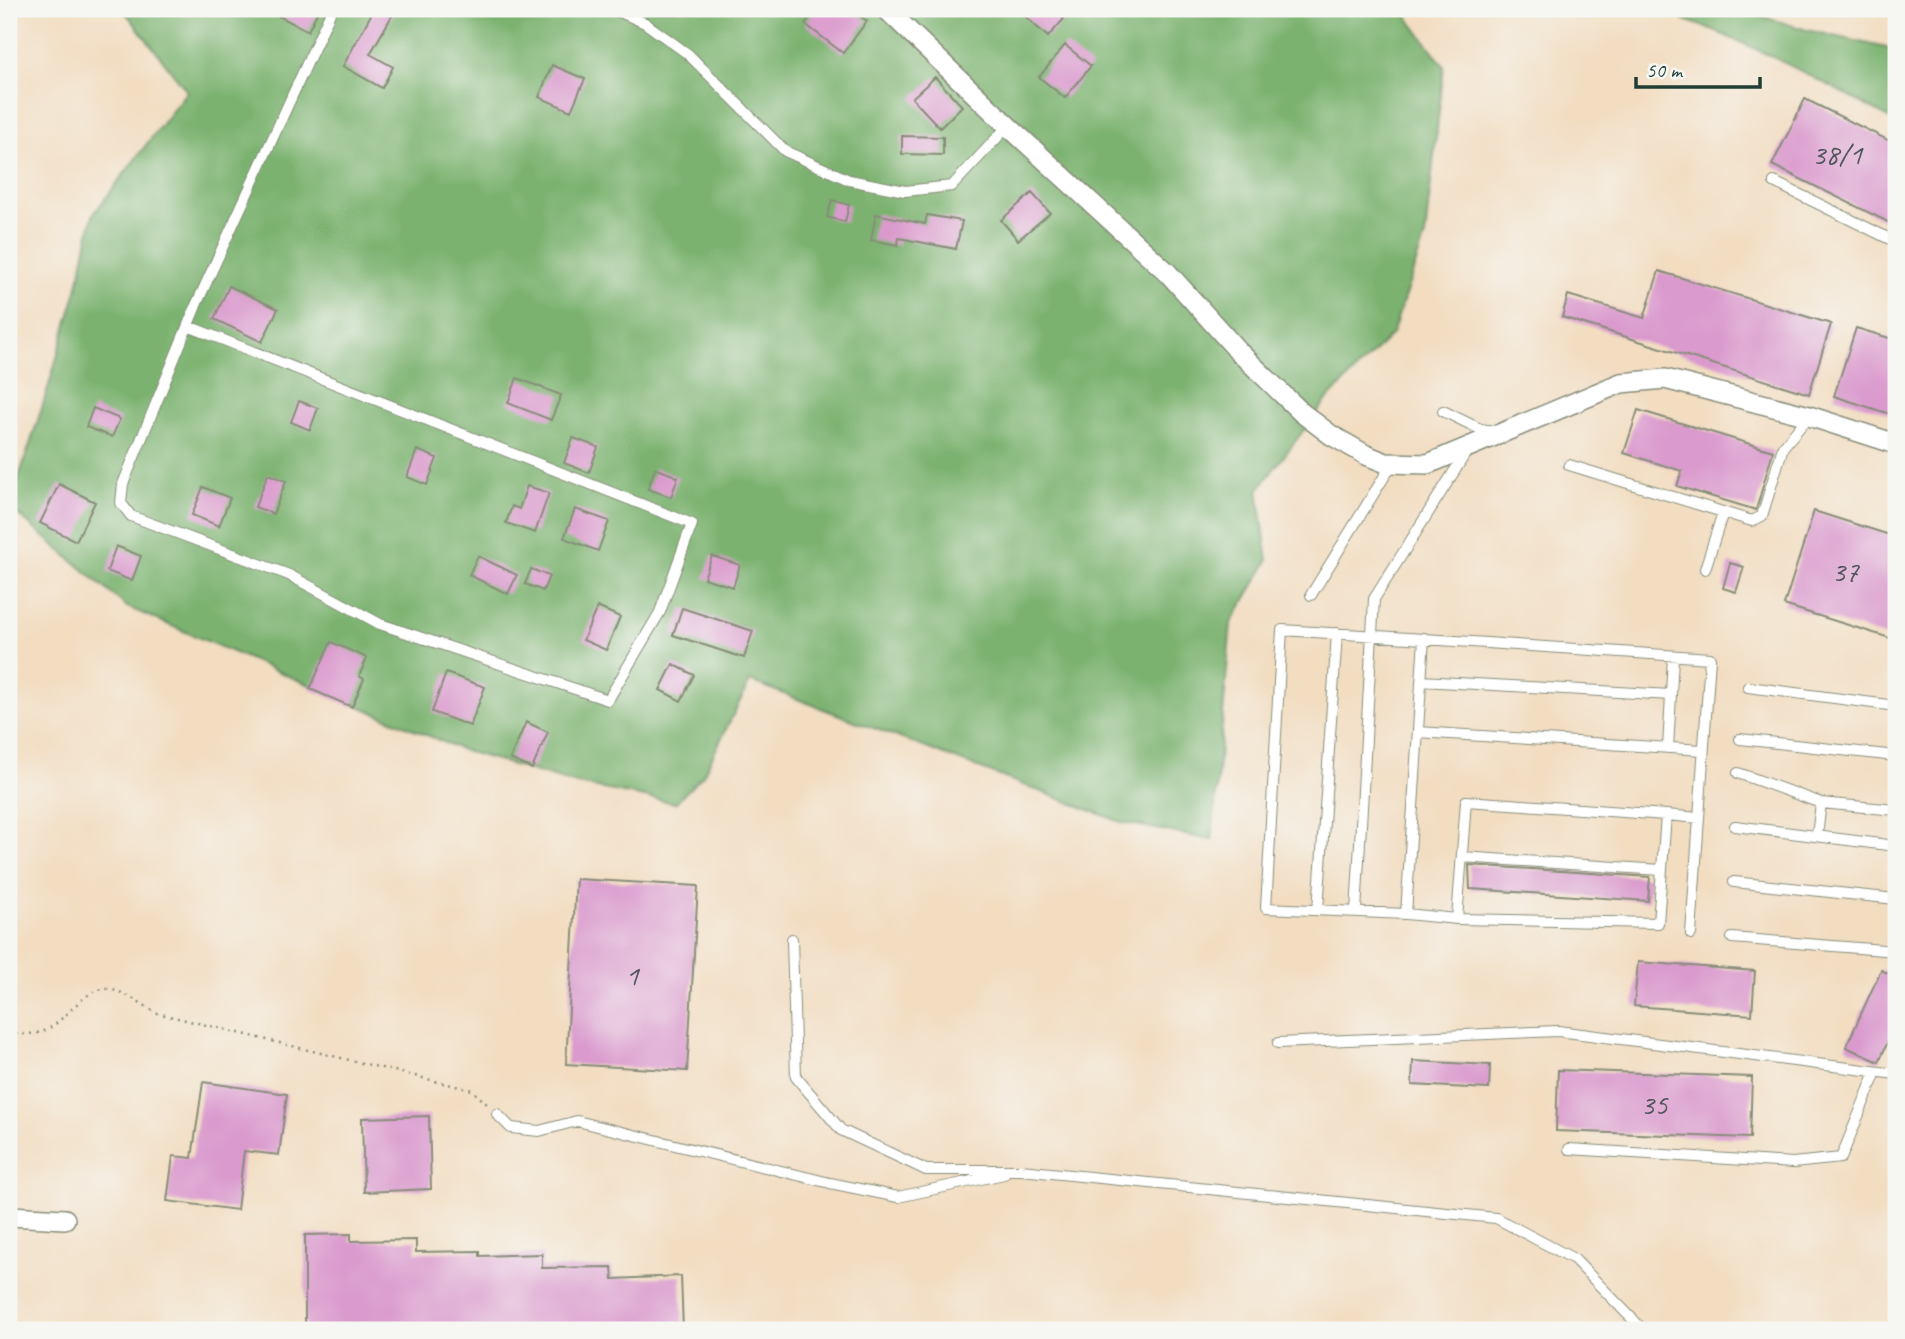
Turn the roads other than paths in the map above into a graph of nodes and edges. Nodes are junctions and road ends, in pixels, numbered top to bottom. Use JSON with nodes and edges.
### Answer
{"nodes":[{"id":1,"x":332,"y":9,"type":"edge"},
{"id":2,"x":613,"y":9,"type":"edge"},
{"id":3,"x":886,"y":9,"type":"edge"},
{"id":4,"x":1008,"y":127,"type":"junction"},
{"id":5,"x":1774,"y":182,"type":"dead end"},
{"id":6,"x":1896,"y":242,"type":"edge"},
{"id":7,"x":188,"y":326,"type":"junction"},
{"id":8,"x":1443,"y":411,"type":"dead end"},
{"id":9,"x":1809,"y":416,"type":"junction"},
{"id":10,"x":1502,"y":432,"type":"junction"},
{"id":11,"x":1896,"y":444,"type":"edge"},
{"id":12,"x":1471,"y":445,"type":"junction"},
{"id":13,"x":1393,"y":463,"type":"junction"},
{"id":14,"x":1569,"y":465,"type":"dead end"},
{"id":15,"x":1723,"y":512,"type":"junction"},
{"id":16,"x":1706,"y":569,"type":"dead end"},
{"id":17,"x":1311,"y":596,"type":"dead end"},
{"id":18,"x":1337,"y":633,"type":"junction"},
{"id":19,"x":1372,"y":635,"type":"junction"},
{"id":20,"x":1423,"y":638,"type":"junction"},
{"id":21,"x":1673,"y":656,"type":"junction"},
{"id":22,"x":1421,"y":681,"type":"junction"},
{"id":23,"x":1748,"y":687,"type":"dead end"},
{"id":24,"x":1671,"y":695,"type":"junction"},
{"id":25,"x":1896,"y":706,"type":"edge"},
{"id":26,"x":1418,"y":732,"type":"junction"},
{"id":27,"x":1740,"y":739,"type":"dead end"},
{"id":28,"x":1668,"y":748,"type":"junction"},
{"id":29,"x":1703,"y":750,"type":"junction"},
{"id":30,"x":1896,"y":756,"type":"edge"},
{"id":31,"x":1738,"y":773,"type":"dead end"},
{"id":32,"x":1821,"y":803,"type":"junction"},
{"id":33,"x":1896,"y":810,"type":"edge"},
{"id":34,"x":1666,"y":815,"type":"junction"},
{"id":35,"x":1699,"y":818,"type":"junction"},
{"id":36,"x":1735,"y":826,"type":"dead end"},
{"id":37,"x":1817,"y":836,"type":"junction"},
{"id":38,"x":1896,"y":846,"type":"edge"},
{"id":39,"x":1462,"y":857,"type":"junction"},
{"id":40,"x":1662,"y":870,"type":"junction"},
{"id":41,"x":1734,"y":881,"type":"dead end"},
{"id":42,"x":1896,"y":899,"type":"edge"},
{"id":43,"x":1318,"y":910,"type":"junction"},
{"id":44,"x":1356,"y":912,"type":"junction"},
{"id":45,"x":1406,"y":914,"type":"junction"},
{"id":46,"x":1457,"y":919,"type":"junction"},
{"id":47,"x":1691,"y":934,"type":"dead end"},
{"id":48,"x":1732,"y":938,"type":"dead end"},
{"id":49,"x":792,"y":939,"type":"dead end"},
{"id":50,"x":1896,"y":951,"type":"edge"},
{"id":51,"x":1278,"y":1043,"type":"dead end"},
{"id":52,"x":1876,"y":1072,"type":"junction"},
{"id":53,"x":1896,"y":1074,"type":"edge"},
{"id":54,"x":498,"y":1114,"type":"road end"},
{"id":55,"x":1569,"y":1149,"type":"dead end"},
{"id":56,"x":1021,"y":1170,"type":"junction"},
{"id":57,"x":9,"y":1216,"type":"edge"},
{"id":58,"x":65,"y":1219,"type":"dead end"},
{"id":59,"x":1643,"y":1330,"type":"edge"}],
"edges":[{"from":1,"to":7,"type":"lane"},
{"from":2,"to":4,"type":"lane"},
{"from":3,"to":4,"type":"street"},
{"from":4,"to":13,"type":"street"},
{"from":5,"to":6,"type":"lane"},
{"from":7,"to":7,"type":"lane"},
{"from":8,"to":10,"type":"lane"},
{"from":9,"to":10,"type":"street"},
{"from":9,"to":11,"type":"street"},
{"from":9,"to":15,"type":"lane"},
{"from":10,"to":12,"type":"street"},
{"from":12,"to":13,"type":"street"},
{"from":12,"to":19,"type":"lane"},
{"from":13,"to":17,"type":"lane"},
{"from":14,"to":15,"type":"lane"},
{"from":15,"to":16,"type":"lane"},
{"from":18,"to":19,"type":"lane"},
{"from":18,"to":43,"type":"lane"},
{"from":18,"to":43,"type":"lane"},
{"from":19,"to":20,"type":"lane"},
{"from":19,"to":44,"type":"lane"},
{"from":20,"to":21,"type":"lane"},
{"from":20,"to":22,"type":"lane"},
{"from":21,"to":24,"type":"lane"},
{"from":21,"to":29,"type":"lane"},
{"from":22,"to":24,"type":"lane"},
{"from":22,"to":26,"type":"lane"},
{"from":23,"to":25,"type":"lane"},
{"from":24,"to":28,"type":"lane"},
{"from":26,"to":28,"type":"lane"},
{"from":26,"to":45,"type":"lane"},
{"from":27,"to":30,"type":"lane"},
{"from":28,"to":29,"type":"lane"},
{"from":29,"to":35,"type":"lane"},
{"from":31,"to":32,"type":"lane"},
{"from":32,"to":33,"type":"lane"},
{"from":32,"to":37,"type":"lane"},
{"from":34,"to":35,"type":"lane"},
{"from":34,"to":39,"type":"lane"},
{"from":34,"to":40,"type":"lane"},
{"from":35,"to":47,"type":"lane"},
{"from":36,"to":37,"type":"lane"},
{"from":37,"to":38,"type":"lane"},
{"from":39,"to":40,"type":"lane"},
{"from":39,"to":46,"type":"lane"},
{"from":40,"to":46,"type":"lane"},
{"from":41,"to":42,"type":"lane"},
{"from":43,"to":44,"type":"lane"},
{"from":44,"to":45,"type":"lane"},
{"from":45,"to":46,"type":"lane"},
{"from":48,"to":50,"type":"lane"},
{"from":49,"to":56,"type":"lane"},
{"from":51,"to":52,"type":"lane"},
{"from":52,"to":53,"type":"lane"},
{"from":52,"to":55,"type":"lane"},
{"from":54,"to":56,"type":"lane"},
{"from":56,"to":59,"type":"lane"},
{"from":57,"to":58,"type":"street"}]}
